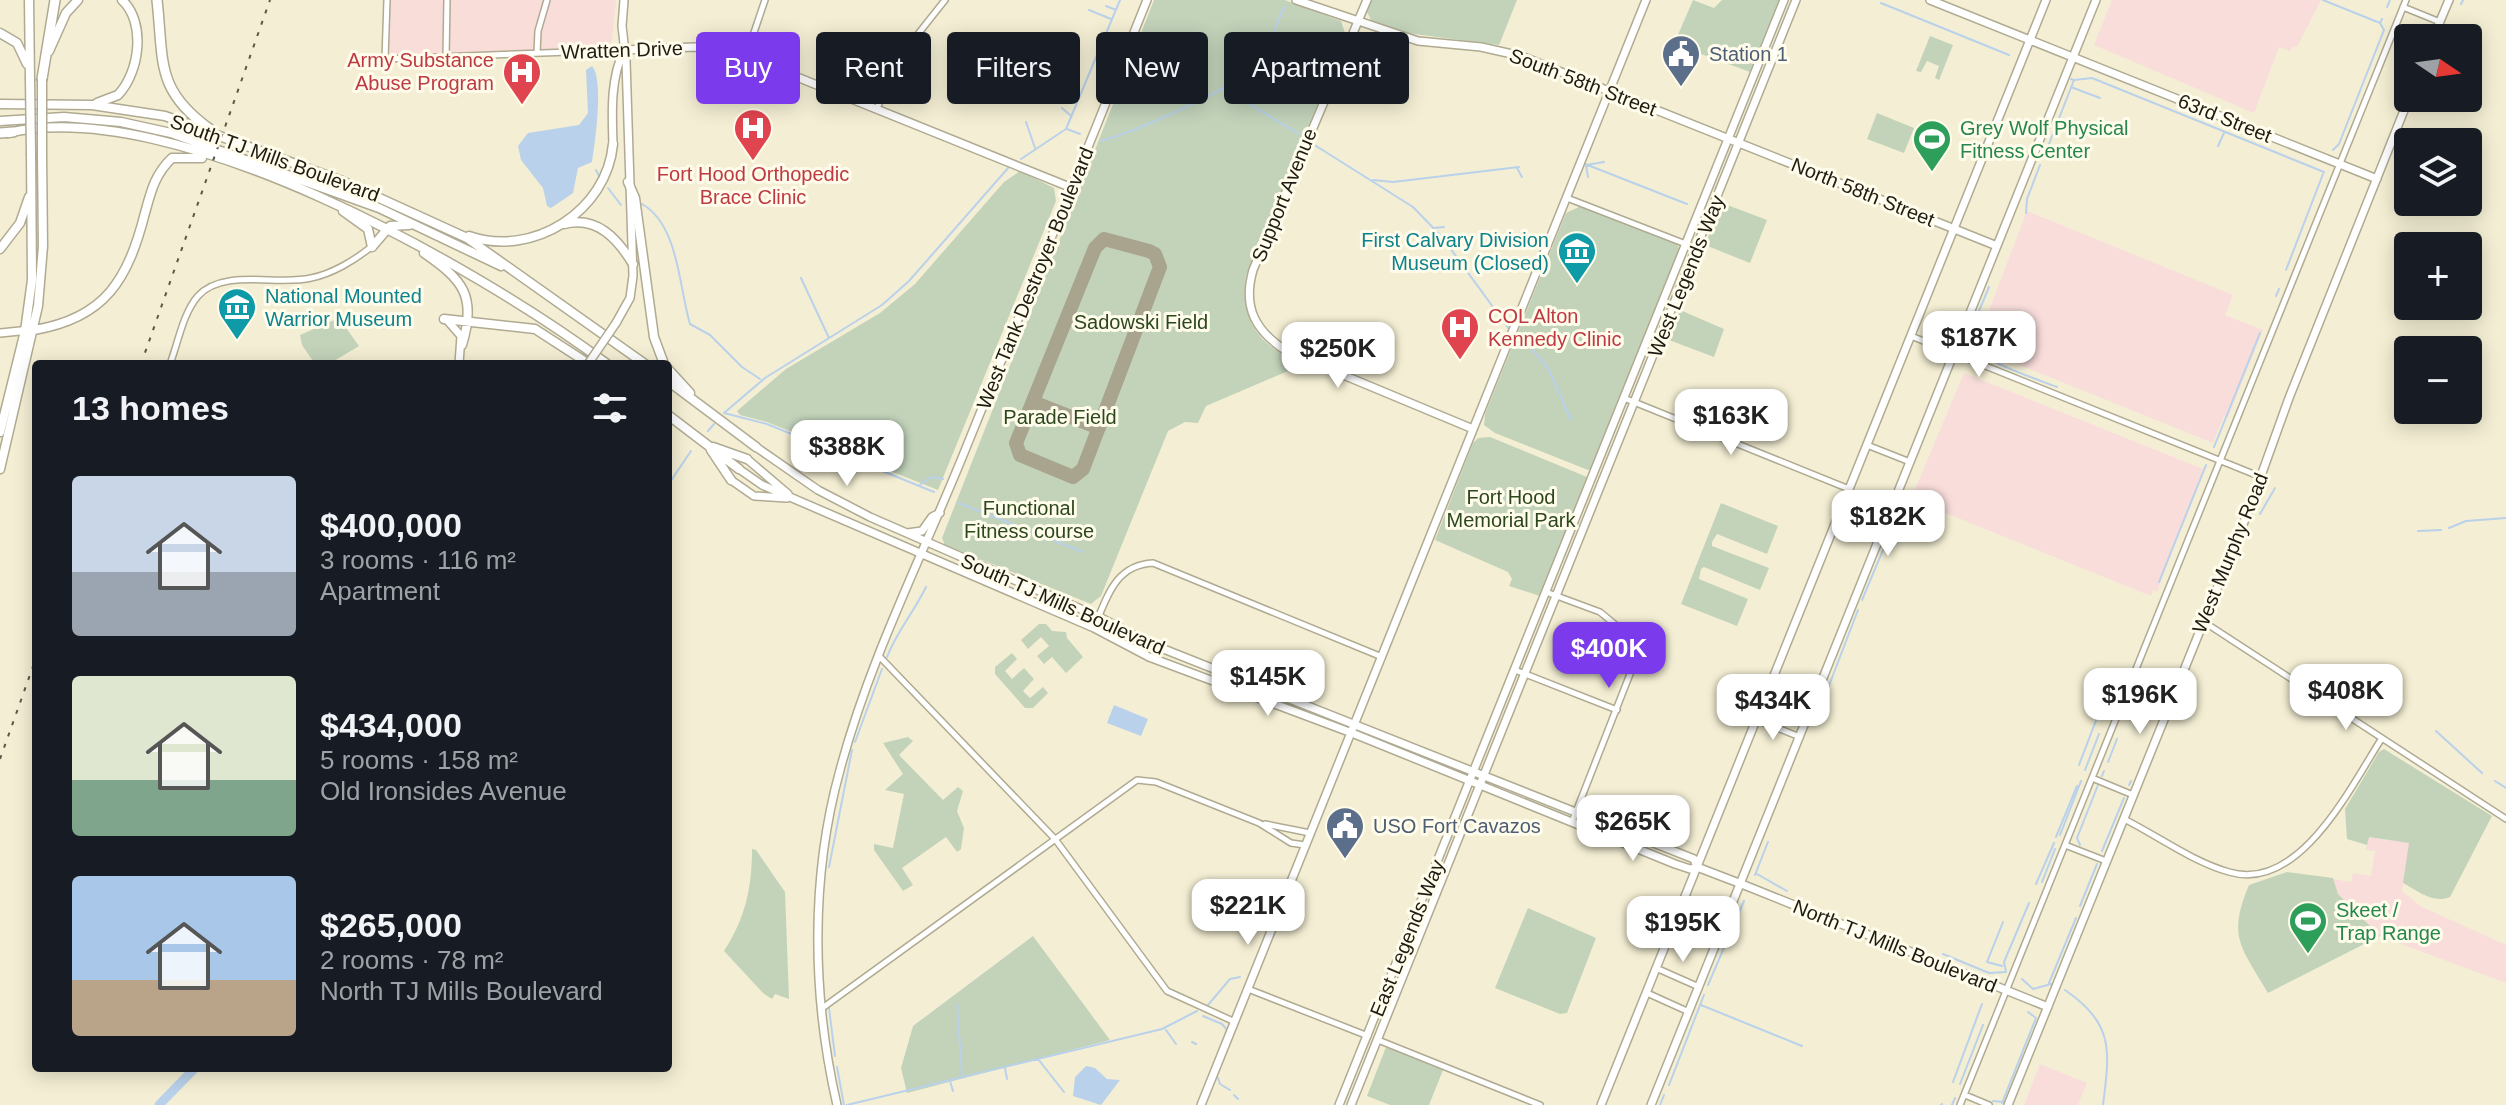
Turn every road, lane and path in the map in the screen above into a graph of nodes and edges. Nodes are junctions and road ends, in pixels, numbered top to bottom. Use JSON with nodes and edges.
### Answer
{"nodes":[{"id":1,"x":29,"y":0,"type":"edge"},
{"id":2,"x":55,"y":0,"type":"edge"},
{"id":3,"x":78,"y":0,"type":"edge"},
{"id":4,"x":122,"y":0,"type":"edge"},
{"id":5,"x":157,"y":0,"type":"edge"},
{"id":6,"x":387,"y":0,"type":"edge"},
{"id":7,"x":447,"y":0,"type":"edge"},
{"id":8,"x":547,"y":0,"type":"edge"},
{"id":9,"x":624,"y":0,"type":"edge"},
{"id":10,"x":765,"y":0,"type":"edge"},
{"id":11,"x":945,"y":0,"type":"edge"},
{"id":12,"x":1147,"y":0,"type":"edge"},
{"id":13,"x":1296,"y":0,"type":"edge"},
{"id":14,"x":1367,"y":0,"type":"edge"},
{"id":15,"x":1646,"y":0,"type":"edge"},
{"id":16,"x":1784,"y":0,"type":"edge"},
{"id":17,"x":1796,"y":0,"type":"edge"},
{"id":18,"x":1930,"y":0,"type":"edge"},
{"id":19,"x":2046,"y":0,"type":"edge"},
{"id":20,"x":2096,"y":0,"type":"edge"},
{"id":21,"x":2406,"y":0,"type":"edge"},
{"id":22,"x":2449,"y":0,"type":"edge"},
{"id":23,"x":2403,"y":7,"type":"junction"},
{"id":24,"x":1356,"y":22,"type":"junction"},
{"id":25,"x":2440,"y":22,"type":"joint"},
{"id":26,"x":754,"y":32,"type":"edge"},
{"id":27,"x":0,"y":33,"type":"edge"},
{"id":28,"x":2030,"y":40,"type":"junction"},
{"id":29,"x":696,"y":48,"type":"edge"},
{"id":30,"x":624,"y":50,"type":"junction"},
{"id":31,"x":537,"y":53,"type":"junction"},
{"id":32,"x":446,"y":57,"type":"junction"},
{"id":33,"x":2073,"y":57,"type":"junction"},
{"id":34,"x":30,"y":77,"type":"junction"},
{"id":35,"x":800,"y":77,"type":"edge"},
{"id":36,"x":42,"y":79,"type":"junction"},
{"id":37,"x":1610,"y":90,"type":"junction"},
{"id":38,"x":2,"y":104,"type":"edge"},
{"id":39,"x":92,"y":105,"type":"junction"},
{"id":40,"x":877,"y":108,"type":"junction"},
{"id":41,"x":2403,"y":112,"type":"edge"},
{"id":42,"x":0,"y":121,"type":"edge"},
{"id":43,"x":211,"y":130,"type":"junction"},
{"id":44,"x":13,"y":132,"type":"joint"},
{"id":45,"x":0,"y":134,"type":"edge"},
{"id":46,"x":1728,"y":138,"type":"junction"},
{"id":47,"x":1739,"y":143,"type":"junction"},
{"id":48,"x":613,"y":144,"type":"joint"},
{"id":49,"x":223,"y":161,"type":"junction"},
{"id":50,"x":2338,"y":164,"type":"junction"},
{"id":51,"x":2377,"y":179,"type":"junction"},
{"id":52,"x":32,"y":181,"type":"junction"},
{"id":53,"x":628,"y":182,"type":"junction"},
{"id":54,"x":1072,"y":188,"type":"junction"},
{"id":55,"x":1567,"y":198,"type":"junction"},
{"id":56,"x":337,"y":204,"type":"junction"},
{"id":57,"x":555,"y":228,"type":"junction"},
{"id":58,"x":1954,"y":229,"type":"junction"},
{"id":59,"x":451,"y":230,"type":"junction"},
{"id":60,"x":390,"y":231,"type":"junction"},
{"id":61,"x":432,"y":231,"type":"junction"},
{"id":62,"x":1685,"y":243,"type":"junction"},
{"id":63,"x":1997,"y":246,"type":"junction"},
{"id":64,"x":372,"y":247,"type":"junction"},
{"id":65,"x":1697,"y":248,"type":"junction"},
{"id":66,"x":0,"y":249,"type":"edge"},
{"id":67,"x":633,"y":264,"type":"junction"},
{"id":68,"x":530,"y":280,"type":"junction"},
{"id":69,"x":444,"y":319,"type":"joint"},
{"id":70,"x":469,"y":321,"type":"junction"},
{"id":71,"x":30,"y":330,"type":"junction"},
{"id":72,"x":0,"y":333,"type":"edge"},
{"id":73,"x":1911,"y":336,"type":"junction"},
{"id":74,"x":462,"y":345,"type":"junction"},
{"id":75,"x":1954,"y":353,"type":"junction"},
{"id":76,"x":171,"y":360,"type":"edge"},
{"id":77,"x":460,"y":360,"type":"edge"},
{"id":78,"x":583,"y":360,"type":"edge"},
{"id":79,"x":592,"y":360,"type":"edge"},
{"id":80,"x":601,"y":360,"type":"edge"},
{"id":81,"x":640,"y":360,"type":"edge"},
{"id":82,"x":663,"y":360,"type":"edge"},
{"id":83,"x":672,"y":374,"type":"edge"},
{"id":84,"x":672,"y":384,"type":"edge"},
{"id":85,"x":1624,"y":398,"type":"junction"},
{"id":86,"x":698,"y":403,"type":"junction"},
{"id":87,"x":1635,"y":403,"type":"junction"},
{"id":88,"x":672,"y":418,"type":"edge"},
{"id":89,"x":1473,"y":429,"type":"junction"},
{"id":90,"x":0,"y":432,"type":"edge"},
{"id":91,"x":1867,"y":445,"type":"junction"},
{"id":92,"x":756,"y":447,"type":"joint"},
{"id":93,"x":2219,"y":460,"type":"junction"},
{"id":94,"x":1910,"y":462,"type":"junction"},
{"id":95,"x":0,"y":469,"type":"edge"},
{"id":96,"x":739,"y":469,"type":"junction"},
{"id":97,"x":2261,"y":477,"type":"junction"},
{"id":98,"x":1849,"y":489,"type":"junction"},
{"id":99,"x":793,"y":498,"type":"junction"},
{"id":100,"x":940,"y":513,"type":"junction"},
{"id":101,"x":903,"y":533,"type":"junction"},
{"id":102,"x":927,"y":545,"type":"junction"},
{"id":103,"x":923,"y":556,"type":"junction"},
{"id":104,"x":1546,"y":592,"type":"junction"},
{"id":105,"x":1558,"y":597,"type":"junction"},
{"id":106,"x":1099,"y":617,"type":"junction"},
{"id":107,"x":2203,"y":621,"type":"junction"},
{"id":108,"x":1094,"y":628,"type":"junction"},
{"id":109,"x":879,"y":656,"type":"junction"},
{"id":110,"x":1382,"y":657,"type":"junction"},
{"id":111,"x":1515,"y":670,"type":"junction"},
{"id":112,"x":1526,"y":675,"type":"junction"},
{"id":113,"x":1617,"y":710,"type":"junction"},
{"id":114,"x":1757,"y":720,"type":"junction"},
{"id":115,"x":1355,"y":724,"type":"junction"},
{"id":116,"x":1352,"y":733,"type":"junction"},
{"id":117,"x":1800,"y":737,"type":"junction"},
{"id":118,"x":2382,"y":738,"type":"junction"},
{"id":119,"x":1474,"y":770,"type":"junction"},
{"id":120,"x":1485,"y":775,"type":"junction"},
{"id":121,"x":2092,"y":778,"type":"junction"},
{"id":122,"x":1470,"y":780,"type":"junction"},
{"id":123,"x":1481,"y":785,"type":"junction"},
{"id":124,"x":2133,"y":795,"type":"junction"},
{"id":125,"x":1577,"y":811,"type":"junction"},
{"id":126,"x":2124,"y":818,"type":"junction"},
{"id":127,"x":2506,"y":819,"type":"edge"},
{"id":128,"x":1572,"y":822,"type":"junction"},
{"id":129,"x":1259,"y":823,"type":"junction"},
{"id":130,"x":1311,"y":834,"type":"junction"},
{"id":131,"x":1055,"y":839,"type":"junction"},
{"id":132,"x":1291,"y":843,"type":"junction"},
{"id":133,"x":1306,"y":845,"type":"junction"},
{"id":134,"x":2065,"y":845,"type":"junction"},
{"id":135,"x":1301,"y":859,"type":"junction"},
{"id":136,"x":2106,"y":861,"type":"junction"},
{"id":137,"x":1697,"y":867,"type":"junction"},
{"id":138,"x":1741,"y":884,"type":"junction"},
{"id":139,"x":1656,"y":968,"type":"junction"},
{"id":140,"x":1699,"y":987,"type":"junction"},
{"id":141,"x":1248,"y":989,"type":"junction"},
{"id":142,"x":2007,"y":990,"type":"junction"},
{"id":143,"x":1647,"y":993,"type":"junction"},
{"id":144,"x":2048,"y":1007,"type":"junction"},
{"id":145,"x":821,"y":1009,"type":"junction"},
{"id":146,"x":1689,"y":1012,"type":"junction"},
{"id":147,"x":1375,"y":1018,"type":"junction"},
{"id":148,"x":1235,"y":1022,"type":"junction"},
{"id":149,"x":1368,"y":1036,"type":"junction"},
{"id":150,"x":1378,"y":1040,"type":"junction"},
{"id":151,"x":1370,"y":1061,"type":"junction"},
{"id":152,"x":1965,"y":1095,"type":"junction"},
{"id":153,"x":837,"y":1105,"type":"edge"},
{"id":154,"x":1201,"y":1105,"type":"edge"},
{"id":155,"x":1339,"y":1105,"type":"edge"},
{"id":156,"x":1351,"y":1105,"type":"edge"},
{"id":157,"x":1540,"y":1105,"type":"edge"},
{"id":158,"x":1601,"y":1105,"type":"edge"},
{"id":159,"x":1651,"y":1105,"type":"edge"},
{"id":160,"x":1960,"y":1105,"type":"edge"},
{"id":161,"x":1989,"y":1105,"type":"edge"},
{"id":162,"x":2008,"y":1105,"type":"edge"}],
"edges":[{"from":1,"to":34,"type":"main road"},
{"from":2,"to":36,"type":"highway"},
{"from":3,"to":36,"type":"main road"},
{"from":4,"to":39,"type":"main road"},
{"from":5,"to":43,"type":"highway"},
{"from":6,"to":32,"type":"street","name":"Wratten Drive"},
{"from":7,"to":32,"type":"street"},
{"from":8,"to":31,"type":"street"},
{"from":9,"to":30,"type":"street"},
{"from":10,"to":26,"type":"street"},
{"from":11,"to":40,"type":"street"},
{"from":12,"to":54,"type":"street","name":"West Tank Destroyer Boulevard"},
{"from":13,"to":24,"type":"street","name":"South 58th Street"},
{"from":14,"to":24,"type":"street","name":"Support Avenue"},
{"from":15,"to":37,"type":"street"},
{"from":16,"to":46,"type":"street","name":"West Legends Way"},
{"from":17,"to":47,"type":"street","name":"West Legends Way"},
{"from":18,"to":28,"type":"street","name":"63rd Street"},
{"from":19,"to":28,"type":"street"},
{"from":20,"to":33,"type":"street"},
{"from":21,"to":23,"type":"street"},
{"from":22,"to":25,"type":"street"},
{"from":23,"to":25,"type":"street"},
{"from":23,"to":50,"type":"street"},
{"from":24,"to":37,"type":"street","name":"South 58th Street"},
{"from":24,"to":89,"type":"street","name":"Support Avenue"},
{"from":27,"to":34,"type":"main road"},
{"from":28,"to":33,"type":"street","name":"63rd Street"},
{"from":28,"to":58,"type":"street"},
{"from":29,"to":30,"type":"street","name":"Wratten Drive"},
{"from":30,"to":31,"type":"street","name":"Wratten Drive"},
{"from":30,"to":48,"type":"street"},
{"from":30,"to":53,"type":"street"},
{"from":31,"to":32,"type":"street","name":"Wratten Drive"},
{"from":33,"to":50,"type":"street","name":"63rd Street"},
{"from":33,"to":63,"type":"street"},
{"from":34,"to":52,"type":"main road","bridge":true},
{"from":35,"to":40,"type":"street","name":"Wratten Drive"},
{"from":36,"to":71,"type":"main road","bridge":true},
{"from":37,"to":46,"type":"street","name":"South 58th Street"},
{"from":37,"to":55,"type":"street"},
{"from":38,"to":39,"type":"main road","name":"South TJ Mills Boulevard"},
{"from":39,"to":43,"type":"main road","name":"South TJ Mills Boulevard"},
{"from":40,"to":54,"type":"street","name":"Wratten Drive"},
{"from":41,"to":51,"type":"street","name":"West Murphy Road"},
{"from":42,"to":61,"type":"main road","name":"South TJ Mills Boulevard"},
{"from":43,"to":59,"type":"main road","name":"South TJ Mills Boulevard"},
{"from":44,"to":45,"type":"highway"},
{"from":44,"to":49,"type":"main road","name":"South TJ Mills Boulevard"},
{"from":46,"to":47,"type":"street","name":"North 58th Street"},
{"from":46,"to":62,"type":"street","name":"West Legends Way"},
{"from":47,"to":58,"type":"street","name":"North 58th Street"},
{"from":47,"to":65,"type":"street","name":"West Legends Way"},
{"from":48,"to":57,"type":"main road"},
{"from":49,"to":56,"type":"main road","name":"South TJ Mills Boulevard"},
{"from":49,"to":71,"type":"main road"},
{"from":50,"to":51,"type":"street","name":"63rd Street"},
{"from":50,"to":93,"type":"street"},
{"from":51,"to":97,"type":"street","name":"West Murphy Road"},
{"from":52,"to":66,"type":"main road"},
{"from":52,"to":71,"type":"main road"},
{"from":53,"to":67,"type":"street"},
{"from":53,"to":82,"type":"main road"},
{"from":54,"to":100,"type":"street","name":"West Tank Destroyer Boulevard"},
{"from":55,"to":62,"type":"street"},
{"from":55,"to":89,"type":"street"},
{"from":56,"to":60,"type":"main road","name":"South TJ Mills Boulevard"},
{"from":56,"to":64,"type":"main road"},
{"from":57,"to":59,"type":"main road"},
{"from":57,"to":67,"type":"main road"},
{"from":58,"to":63,"type":"street","name":"North 58th Street"},
{"from":58,"to":73,"type":"street"},
{"from":59,"to":68,"type":"main road","name":"South TJ Mills Boulevard"},
{"from":60,"to":61,"type":"main road"},
{"from":60,"to":64,"type":"main road"},
{"from":60,"to":70,"type":"main road"},
{"from":60,"to":80,"type":"main road","name":"South TJ Mills Boulevard"},
{"from":61,"to":68,"type":"main road","name":"South TJ Mills Boulevard"},
{"from":62,"to":65,"type":"street"},
{"from":62,"to":85,"type":"street","name":"West Legends Way"},
{"from":63,"to":75,"type":"street"},
{"from":64,"to":76,"type":"street"},
{"from":65,"to":87,"type":"street","name":"West Legends Way"},
{"from":67,"to":79,"type":"street","bridge":true},
{"from":68,"to":81,"type":"main road","name":"South TJ Mills Boulevard"},
{"from":69,"to":70,"type":"main road"},
{"from":69,"to":74,"type":"street"},
{"from":70,"to":74,"type":"main road"},
{"from":70,"to":78,"type":"main road"},
{"from":71,"to":72,"type":"street"},
{"from":71,"to":90,"type":"main road"},
{"from":71,"to":95,"type":"main road"},
{"from":73,"to":75,"type":"street"},
{"from":73,"to":91,"type":"street"},
{"from":74,"to":77,"type":"street"},
{"from":75,"to":93,"type":"street"},
{"from":75,"to":94,"type":"street"},
{"from":83,"to":86,"type":"main road"},
{"from":84,"to":86,"type":"main road","name":"South TJ Mills Boulevard"},
{"from":85,"to":87,"type":"street"},
{"from":85,"to":104,"type":"street","name":"West Legends Way"},
{"from":86,"to":92,"type":"main road","name":"South TJ Mills Boulevard"},
{"from":87,"to":98,"type":"street"},
{"from":87,"to":105,"type":"street","name":"West Legends Way"},
{"from":88,"to":96,"type":"main road"},
{"from":89,"to":110,"type":"street"},
{"from":91,"to":94,"type":"street"},
{"from":91,"to":98,"type":"street"},
{"from":92,"to":101,"type":"street","name":"South TJ Mills Boulevard"},
{"from":93,"to":97,"type":"street"},
{"from":93,"to":121,"type":"street"},
{"from":94,"to":117,"type":"street"},
{"from":96,"to":99,"type":"street"},
{"from":96,"to":99,"type":"street","name":"South TJ Mills Boulevard"},
{"from":96,"to":99,"type":"street"},
{"from":97,"to":107,"type":"street","name":"West Murphy Road"},
{"from":98,"to":114,"type":"street"},
{"from":99,"to":103,"type":"street","name":"South TJ Mills Boulevard"},
{"from":100,"to":101,"type":"street"},
{"from":100,"to":102,"type":"street","name":"West Tank Destroyer Boulevard"},
{"from":101,"to":102,"type":"street","name":"South TJ Mills Boulevard"},
{"from":102,"to":103,"type":"street","name":"West Tank Destroyer Boulevard"},
{"from":102,"to":106,"type":"street","name":"South TJ Mills Boulevard"},
{"from":103,"to":108,"type":"street","name":"South TJ Mills Boulevard"},
{"from":103,"to":109,"type":"street","name":"West Tank Destroyer Boulevard"},
{"from":104,"to":105,"type":"street"},
{"from":104,"to":111,"type":"street","name":"West Legends Way"},
{"from":105,"to":112,"type":"street","name":"West Legends Way"},
{"from":105,"to":113,"type":"street"},
{"from":106,"to":108,"type":"street"},
{"from":106,"to":110,"type":"street"},
{"from":106,"to":115,"type":"street","name":"South TJ Mills Boulevard"},
{"from":107,"to":118,"type":"street"},
{"from":107,"to":124,"type":"street","name":"West Murphy Road"},
{"from":108,"to":116,"type":"street","name":"South TJ Mills Boulevard"},
{"from":109,"to":131,"type":"street"},
{"from":109,"to":145,"type":"street","name":"West Tank Destroyer Boulevard"},
{"from":110,"to":115,"type":"street"},
{"from":111,"to":112,"type":"street"},
{"from":111,"to":119,"type":"street","name":"West Legends Way"},
{"from":112,"to":113,"type":"street"},
{"from":112,"to":120,"type":"street","name":"West Legends Way"},
{"from":113,"to":125,"type":"street"},
{"from":114,"to":117,"type":"street"},
{"from":114,"to":137,"type":"street"},
{"from":115,"to":116,"type":"street"},
{"from":115,"to":119,"type":"street","name":"South TJ Mills Boulevard"},
{"from":116,"to":122,"type":"street","name":"South TJ Mills Boulevard"},
{"from":116,"to":130,"type":"street"},
{"from":117,"to":138,"type":"street"},
{"from":118,"to":126,"type":"street"},
{"from":118,"to":127,"type":"street"},
{"from":119,"to":120,"type":"street","name":"South TJ Mills Boulevard"},
{"from":119,"to":122,"type":"street","name":"East Legends Way"},
{"from":120,"to":123,"type":"street","name":"East Legends Way"},
{"from":120,"to":125,"type":"street","name":"North TJ Mills Boulevard"},
{"from":121,"to":124,"type":"street"},
{"from":121,"to":134,"type":"street"},
{"from":122,"to":123,"type":"street","name":"South TJ Mills Boulevard"},
{"from":122,"to":147,"type":"street","name":"East Legends Way"},
{"from":123,"to":128,"type":"street","name":"North TJ Mills Boulevard"},
{"from":123,"to":150,"type":"street","name":"East Legends Way"},
{"from":124,"to":126,"type":"street","name":"West Murphy Road"},
{"from":125,"to":128,"type":"street"},
{"from":125,"to":137,"type":"street","name":"North TJ Mills Boulevard"},
{"from":126,"to":136,"type":"street","name":"West Murphy Road"},
{"from":128,"to":137,"type":"street","name":"North TJ Mills Boulevard"},
{"from":129,"to":130,"type":"street"},
{"from":129,"to":131,"type":"street"},
{"from":129,"to":132,"type":"street"},
{"from":130,"to":133,"type":"street"},
{"from":131,"to":145,"type":"street"},
{"from":131,"to":148,"type":"street"},
{"from":132,"to":133,"type":"street"},
{"from":132,"to":135,"type":"street"},
{"from":133,"to":135,"type":"street"},
{"from":134,"to":136,"type":"street"},
{"from":134,"to":142,"type":"street"},
{"from":135,"to":141,"type":"street"},
{"from":136,"to":144,"type":"street","name":"West Murphy Road"},
{"from":137,"to":138,"type":"street","name":"North TJ Mills Boulevard"},
{"from":137,"to":139,"type":"street"},
{"from":138,"to":140,"type":"street"},
{"from":138,"to":142,"type":"street","name":"North TJ Mills Boulevard"},
{"from":139,"to":140,"type":"street"},
{"from":139,"to":143,"type":"street"},
{"from":140,"to":146,"type":"street"},
{"from":141,"to":148,"type":"street"},
{"from":141,"to":149,"type":"street"},
{"from":142,"to":144,"type":"street","name":"North TJ Mills Boulevard"},
{"from":142,"to":152,"type":"street"},
{"from":143,"to":146,"type":"street"},
{"from":143,"to":158,"type":"street"},
{"from":144,"to":162,"type":"street","name":"West Murphy Road"},
{"from":145,"to":153,"type":"street","name":"West Tank Destroyer Boulevard"},
{"from":146,"to":159,"type":"street"},
{"from":147,"to":149,"type":"street","name":"East Legends Way"},
{"from":147,"to":150,"type":"street"},
{"from":148,"to":154,"type":"street"},
{"from":149,"to":151,"type":"street"},
{"from":149,"to":155,"type":"street","name":"East Legends Way"},
{"from":150,"to":151,"type":"street","name":"East Legends Way"},
{"from":150,"to":157,"type":"street"},
{"from":151,"to":156,"type":"street","name":"East Legends Way"},
{"from":152,"to":160,"type":"street"},
{"from":152,"to":161,"type":"street"}]}
